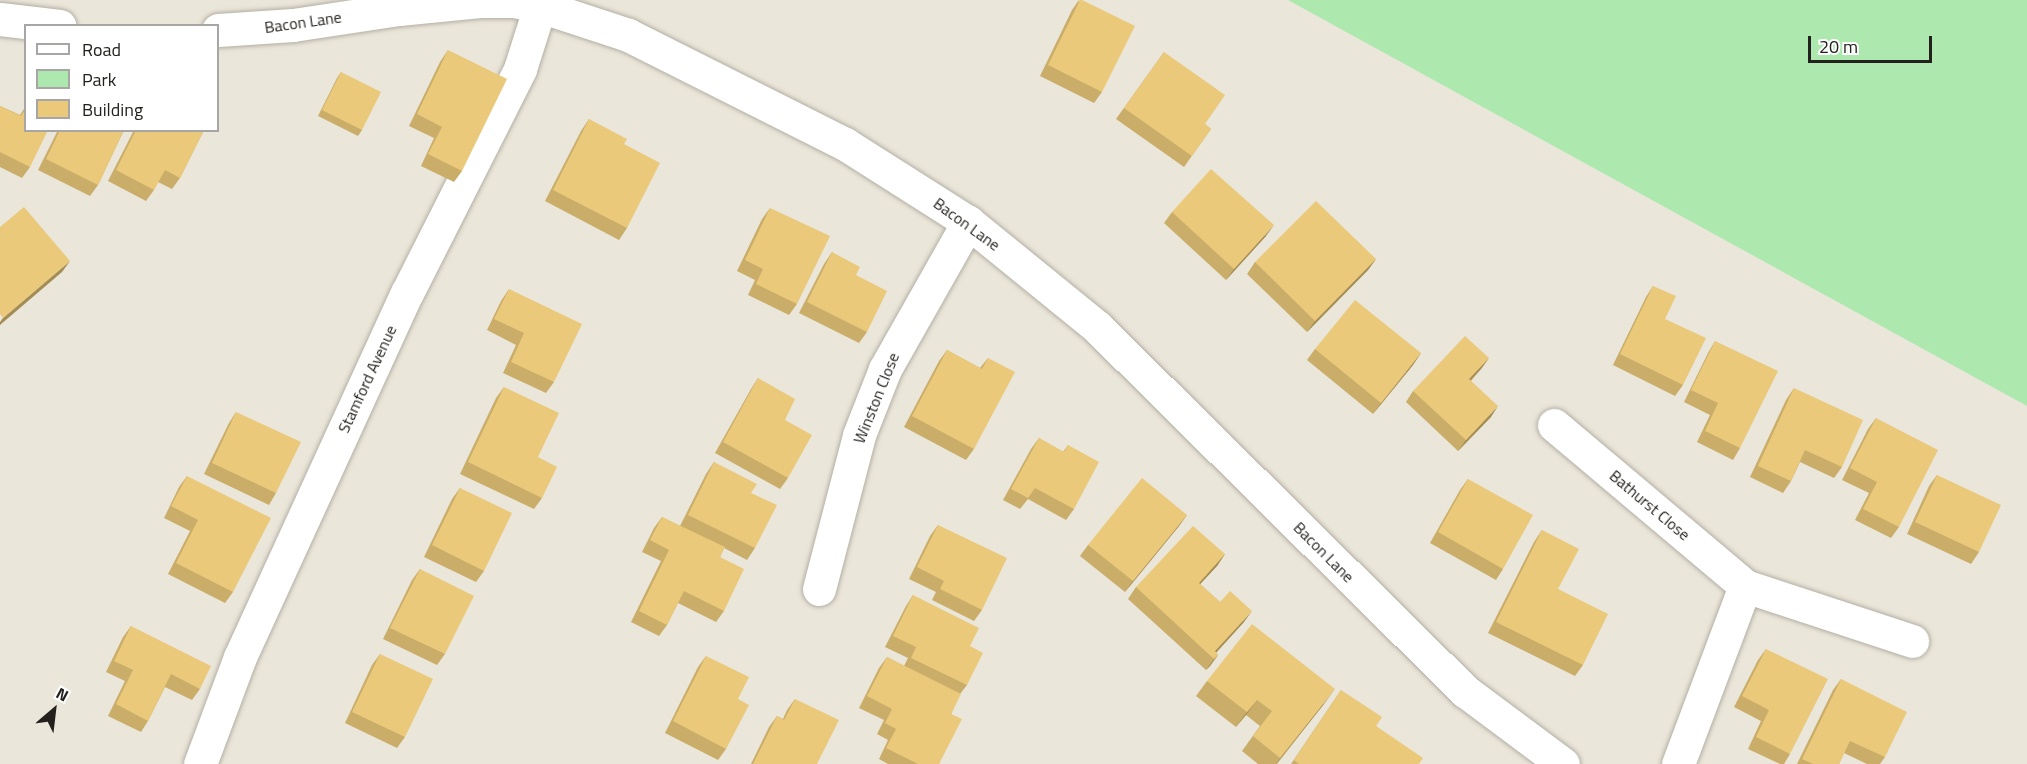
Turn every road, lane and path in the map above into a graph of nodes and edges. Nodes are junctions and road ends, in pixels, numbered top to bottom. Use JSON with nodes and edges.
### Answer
{"nodes":[{"id":1,"x":543,"y":3,"type":"edge"},
{"id":2,"x":0,"y":19,"type":"edge"},
{"id":3,"x":43,"y":24,"type":"edge"},
{"id":4,"x":219,"y":30,"type":"edge"},
{"id":5,"x":968,"y":222,"type":"junction"},
{"id":6,"x":1554,"y":425,"type":"dead end"},
{"id":7,"x":1745,"y":586,"type":"junction"},
{"id":8,"x":819,"y":590,"type":"dead end"},
{"id":9,"x":1912,"y":641,"type":"dead end"},
{"id":10,"x":200,"y":764,"type":"edge"},
{"id":11,"x":1563,"y":764,"type":"edge"},
{"id":12,"x":1678,"y":764,"type":"edge"}],
"edges":[{"from":1,"to":4,"type":"street","name":"Bacon Lane"},
{"from":1,"to":5,"type":"street","name":"Bacon Lane"},
{"from":1,"to":10,"type":"street","name":"Stamford Avenue"},
{"from":2,"to":3,"type":"street"},
{"from":5,"to":8,"type":"street","name":"Winston Close"},
{"from":5,"to":11,"type":"street","name":"Bacon Lane"},
{"from":6,"to":7,"type":"street","name":"Bathurst Close"},
{"from":7,"to":9,"type":"street","name":"Bathurst Close"},
{"from":7,"to":12,"type":"street"}]}
